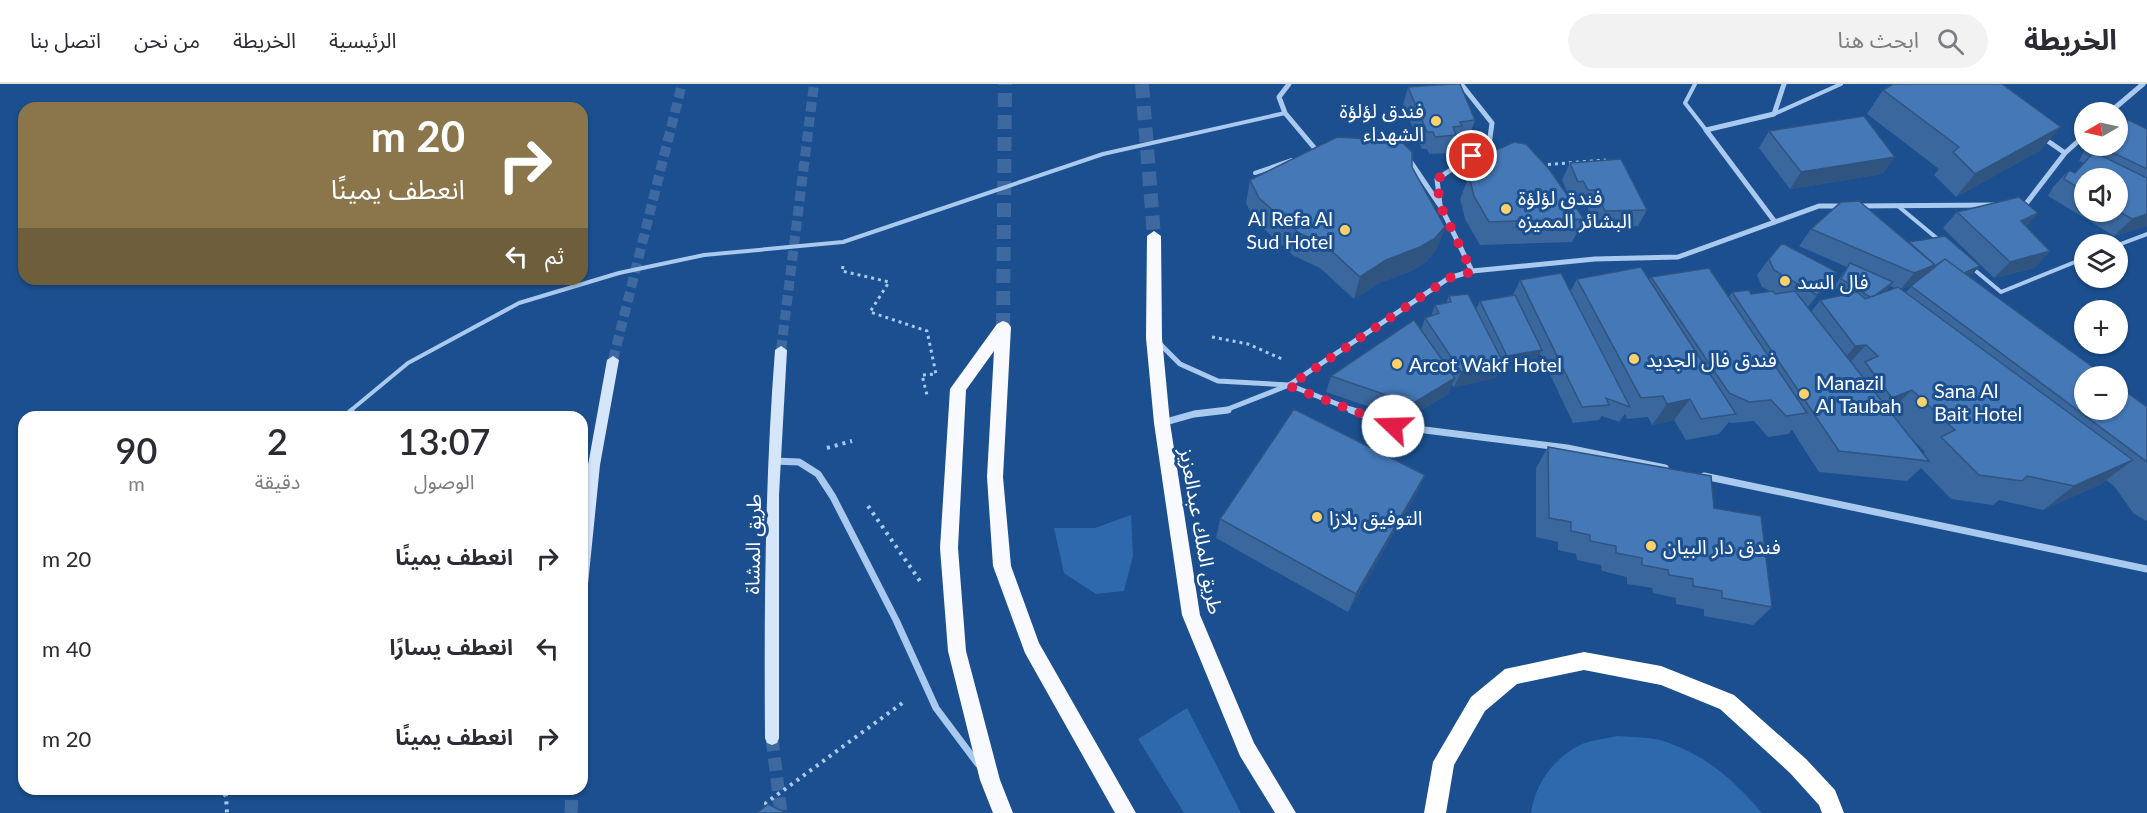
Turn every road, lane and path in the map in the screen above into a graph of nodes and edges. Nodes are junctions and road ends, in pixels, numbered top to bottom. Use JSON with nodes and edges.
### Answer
{"nodes":[{"id":1,"x":1289,"y":84,"type":"edge"},
{"id":2,"x":1461,"y":84,"type":"edge"},
{"id":3,"x":1695,"y":84,"type":"edge"},
{"id":4,"x":1784,"y":84,"type":"edge"},
{"id":5,"x":1841,"y":84,"type":"edge"},
{"id":6,"x":2143,"y":84,"type":"edge"},
{"id":7,"x":2122,"y":102,"type":"edge"},
{"id":8,"x":1285,"y":112,"type":"junction"},
{"id":9,"x":1774,"y":114,"type":"junction"},
{"id":10,"x":1706,"y":130,"type":"junction"},
{"id":11,"x":2038,"y":134,"type":"edge"},
{"id":12,"x":2074,"y":145,"type":"edge"},
{"id":13,"x":1317,"y":151,"type":"junction"},
{"id":14,"x":1328,"y":152,"type":"edge"},
{"id":15,"x":2065,"y":153,"type":"junction"},
{"id":16,"x":1307,"y":155,"type":"edge"},
{"id":17,"x":1406,"y":156,"type":"edge"},
{"id":18,"x":1296,"y":158,"type":"edge"},
{"id":19,"x":1606,"y":160,"type":"edge"},
{"id":20,"x":1531,"y":166,"type":"edge"},
{"id":21,"x":1255,"y":173,"type":"dead end"},
{"id":22,"x":1440,"y":205,"type":"junction"},
{"id":23,"x":2002,"y":205,"type":"edge"},
{"id":24,"x":2014,"y":205,"type":"edge"},
{"id":25,"x":1898,"y":206,"type":"junction"},
{"id":26,"x":1775,"y":222,"type":"junction"},
{"id":27,"x":2147,"y":234,"type":"edge"},
{"id":28,"x":1154,"y":236,"type":"tunnel mouth"},
{"id":29,"x":2128,"y":241,"type":"edge"},
{"id":30,"x":1941,"y":242,"type":"edge"},
{"id":31,"x":2074,"y":262,"type":"edge"},
{"id":32,"x":1967,"y":263,"type":"edge"},
{"id":33,"x":843,"y":271,"type":"dead end"},
{"id":34,"x":1472,"y":272,"type":"junction"},
{"id":35,"x":588,"y":282,"type":"edge"},
{"id":36,"x":579,"y":285,"type":"edge"},
{"id":37,"x":1212,"y":337,"type":"dead end"},
{"id":38,"x":1154,"y":338,"type":"junction"},
{"id":39,"x":1254,"y":345,"type":"dead end"},
{"id":40,"x":780,"y":350,"type":"tunnel mouth"},
{"id":41,"x":613,"y":360,"type":"tunnel mouth"},
{"id":42,"x":1289,"y":386,"type":"junction"},
{"id":43,"x":958,"y":389,"type":"junction"},
{"id":44,"x":350,"y":411,"type":"edge"},
{"id":45,"x":1162,"y":423,"type":"junction"},
{"id":46,"x":852,"y":441,"type":"dead end"},
{"id":47,"x":827,"y":448,"type":"dead end"},
{"id":48,"x":774,"y":461,"type":"junction"},
{"id":49,"x":1671,"y":470,"type":"edge"},
{"id":50,"x":1694,"y":474,"type":"edge"},
{"id":51,"x":875,"y":517,"type":"dead end"},
{"id":52,"x":588,"y":524,"type":"edge"},
{"id":53,"x":2147,"y":569,"type":"edge"},
{"id":54,"x":922,"y":583,"type":"dead end"},
{"id":55,"x":926,"y":685,"type":"junction"},
{"id":56,"x":772,"y":738,"type":"tunnel mouth"},
{"id":57,"x":990,"y":780,"type":"junction"},
{"id":58,"x":225,"y":795,"type":"edge"},
{"id":59,"x":227,"y":813,"type":"edge"},
{"id":60,"x":767,"y":813,"type":"edge"},
{"id":61,"x":1003,"y":813,"type":"edge"},
{"id":62,"x":1125,"y":813,"type":"edge"},
{"id":63,"x":1286,"y":813,"type":"edge"},
{"id":64,"x":1435,"y":813,"type":"edge"},
{"id":65,"x":1833,"y":813,"type":"edge"}],
"edges":[{"from":1,"to":8,"type":"street"},
{"from":2,"to":22,"type":"street"},
{"from":3,"to":10,"type":"lane"},
{"from":4,"to":9,"type":"street"},
{"from":5,"to":9,"type":"lane"},
{"from":6,"to":7,"type":"street"},
{"from":8,"to":13,"type":"street"},
{"from":8,"to":35,"type":"lane"},
{"from":9,"to":10,"type":"street"},
{"from":10,"to":26,"type":"street"},
{"from":11,"to":15,"type":"street"},
{"from":12,"to":15,"type":"street"},
{"from":13,"to":14,"type":"street"},
{"from":13,"to":16,"type":"lane"},
{"from":15,"to":24,"type":"street"},
{"from":17,"to":22,"type":"street"},
{"from":18,"to":21,"type":"lane"},
{"from":19,"to":20,"type":"path"},
{"from":22,"to":34,"type":"street"},
{"from":23,"to":25,"type":"street"},
{"from":25,"to":26,"type":"street"},
{"from":25,"to":30,"type":"lane"},
{"from":26,"to":34,"type":"street"},
{"from":27,"to":29,"type":"lane"},
{"from":28,"to":38,"type":"highway","name":"طريق الملك عبدالعزيز"},
{"from":31,"to":32,"type":"lane"},
{"from":33,"to":43,"type":"path"},
{"from":34,"to":42,"type":"street"},
{"from":36,"to":44,"type":"lane"},
{"from":37,"to":39,"type":"path"},
{"from":38,"to":42,"type":"street"},
{"from":38,"to":45,"type":"highway","name":"طريق الملك عبدالعزيز"},
{"from":40,"to":48,"type":"main road","name":"طريق المشاة"},
{"from":41,"to":52,"type":"main road"},
{"from":42,"to":45,"type":"street"},
{"from":42,"to":49,"type":"street"},
{"from":43,"to":57,"type":"highway"},
{"from":43,"to":62,"type":"highway"},
{"from":45,"to":63,"type":"highway","name":"طريق الملك عبدالعزيز"},
{"from":46,"to":47,"type":"path"},
{"from":48,"to":55,"type":"street"},
{"from":48,"to":56,"type":"main road","name":"طريق المشاة"},
{"from":50,"to":53,"type":"street"},
{"from":51,"to":54,"type":"path"},
{"from":55,"to":57,"type":"street"},
{"from":55,"to":60,"type":"path"},
{"from":57,"to":61,"type":"highway"},
{"from":58,"to":59,"type":"path"},
{"from":64,"to":65,"type":"highway"}]}
